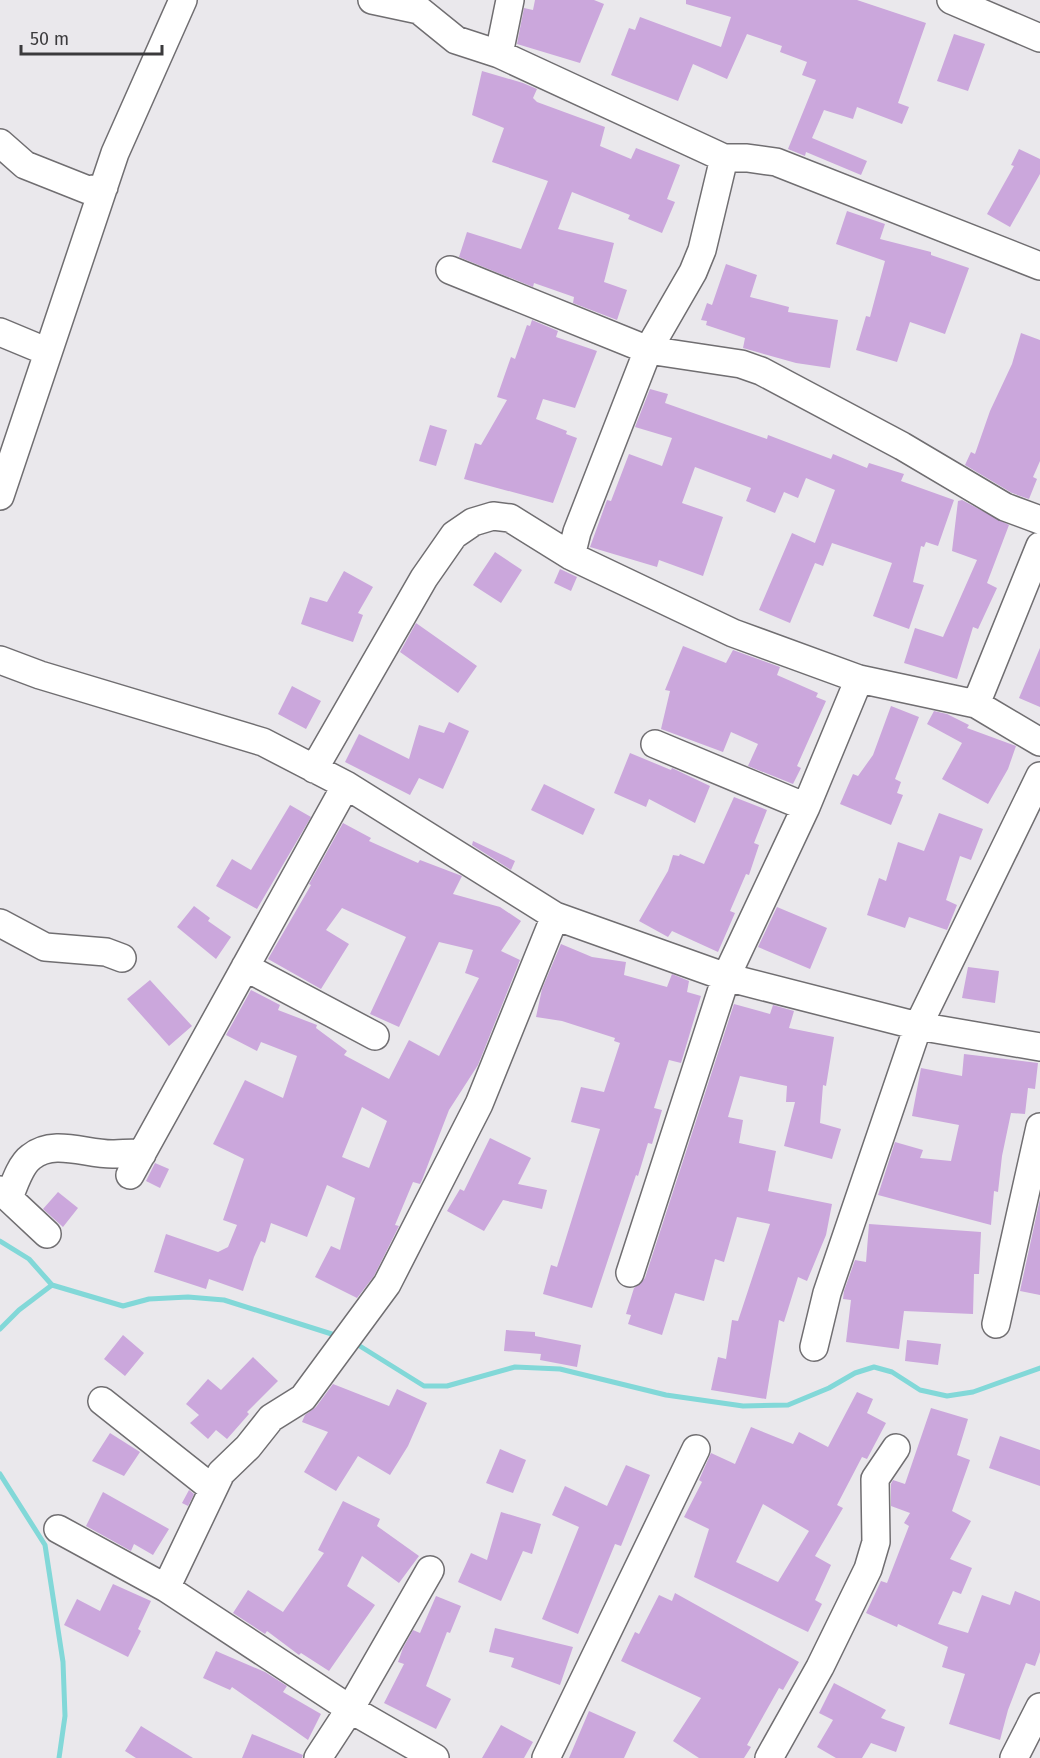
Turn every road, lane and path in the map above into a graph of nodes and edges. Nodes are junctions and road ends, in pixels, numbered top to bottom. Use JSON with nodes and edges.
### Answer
{"nodes":[{"id":1,"x":183,"y":0,"type":"edge"},
{"id":2,"x":372,"y":0,"type":"edge"},
{"id":3,"x":510,"y":0,"type":"edge"},
{"id":4,"x":951,"y":0,"type":"edge"},
{"id":5,"x":1040,"y":38,"type":"edge"},
{"id":6,"x":499,"y":54,"type":"junction"},
{"id":7,"x":0,"y":143,"type":"edge"},
{"id":8,"x":724,"y":159,"type":"junction"},
{"id":9,"x":104,"y":187,"type":"junction"},
{"id":10,"x":1040,"y":266,"type":"edge"},
{"id":11,"x":450,"y":270,"type":"dead end"},
{"id":12,"x":0,"y":332,"type":"edge"},
{"id":13,"x":648,"y":350,"type":"junction"},
{"id":14,"x":48,"y":352,"type":"junction"},
{"id":15,"x":0,"y":496,"type":"edge"},
{"id":16,"x":1040,"y":520,"type":"edge"},
{"id":17,"x":1040,"y":546,"type":"edge"},
{"id":18,"x":571,"y":556,"type":"junction"},
{"id":19,"x":0,"y":660,"type":"edge"},
{"id":20,"x":859,"y":679,"type":"junction"},
{"id":21,"x":976,"y":704,"type":"junction"},
{"id":22,"x":1040,"y":742,"type":"edge"},
{"id":23,"x":655,"y":744,"type":"dead end"},
{"id":24,"x":314,"y":769,"type":"junction"},
{"id":25,"x":1040,"y":776,"type":"edge"},
{"id":26,"x":346,"y":785,"type":"junction"},
{"id":27,"x":806,"y":807,"type":"junction"},
{"id":28,"x":555,"y":916,"type":"junction"},
{"id":29,"x":0,"y":923,"type":"edge"},
{"id":30,"x":122,"y":958,"type":"dead end"},
{"id":31,"x":245,"y":967,"type":"junction"},
{"id":32,"x":726,"y":977,"type":"junction"},
{"id":33,"x":918,"y":1026,"type":"junction"},
{"id":34,"x":375,"y":1036,"type":"dead end"},
{"id":35,"x":1040,"y":1047,"type":"edge"},
{"id":36,"x":1040,"y":1127,"type":"edge"},
{"id":37,"x":4,"y":1194,"type":"edge"},
{"id":38,"x":47,"y":1234,"type":"dead end"},
{"id":39,"x":630,"y":1273,"type":"dead end"},
{"id":40,"x":996,"y":1324,"type":"dead end"},
{"id":41,"x":814,"y":1347,"type":"dead end"},
{"id":42,"x":102,"y":1401,"type":"dead end"},
{"id":43,"x":896,"y":1448,"type":"dead end"},
{"id":44,"x":696,"y":1449,"type":"dead end"},
{"id":45,"x":213,"y":1489,"type":"junction"},
{"id":46,"x":58,"y":1529,"type":"dead end"},
{"id":47,"x":430,"y":1570,"type":"dead end"},
{"id":48,"x":166,"y":1588,"type":"junction"},
{"id":49,"x":1040,"y":1707,"type":"edge"},
{"id":50,"x":350,"y":1709,"type":"junction"},
{"id":51,"x":318,"y":1758,"type":"edge"},
{"id":52,"x":435,"y":1758,"type":"edge"},
{"id":53,"x":546,"y":1758,"type":"edge"},
{"id":54,"x":769,"y":1758,"type":"edge"},
{"id":55,"x":1014,"y":1758,"type":"edge"}],
"edges":[{"from":1,"to":9,"type":"street"},
{"from":2,"to":6,"type":"street"},
{"from":3,"to":6,"type":"street"},
{"from":4,"to":5,"type":"street"},
{"from":6,"to":8,"type":"street"},
{"from":7,"to":9,"type":"street"},
{"from":8,"to":10,"type":"street"},
{"from":8,"to":13,"type":"street"},
{"from":9,"to":14,"type":"street"},
{"from":11,"to":13,"type":"street"},
{"from":12,"to":14,"type":"street"},
{"from":13,"to":16,"type":"street"},
{"from":13,"to":18,"type":"street"},
{"from":14,"to":15,"type":"street"},
{"from":17,"to":21,"type":"street"},
{"from":18,"to":20,"type":"street"},
{"from":18,"to":24,"type":"street"},
{"from":19,"to":24,"type":"street"},
{"from":20,"to":21,"type":"street"},
{"from":20,"to":27,"type":"street"},
{"from":21,"to":22,"type":"street"},
{"from":23,"to":27,"type":"street"},
{"from":24,"to":26,"type":"street"},
{"from":25,"to":33,"type":"street"},
{"from":26,"to":28,"type":"street"},
{"from":26,"to":31,"type":"street"},
{"from":27,"to":32,"type":"street"},
{"from":28,"to":32,"type":"street"},
{"from":28,"to":45,"type":"street"},
{"from":29,"to":30,"type":"street"},
{"from":31,"to":34,"type":"street"},
{"from":31,"to":37,"type":"street"},
{"from":32,"to":33,"type":"street"},
{"from":32,"to":39,"type":"street"},
{"from":33,"to":35,"type":"street"},
{"from":33,"to":41,"type":"street"},
{"from":36,"to":40,"type":"street"},
{"from":37,"to":38,"type":"street"},
{"from":42,"to":45,"type":"street"},
{"from":43,"to":54,"type":"street"},
{"from":44,"to":53,"type":"street"},
{"from":45,"to":48,"type":"street"},
{"from":46,"to":48,"type":"street"},
{"from":47,"to":50,"type":"street"},
{"from":48,"to":50,"type":"street"},
{"from":49,"to":55,"type":"street"},
{"from":50,"to":51,"type":"street"},
{"from":50,"to":52,"type":"street"}]}
